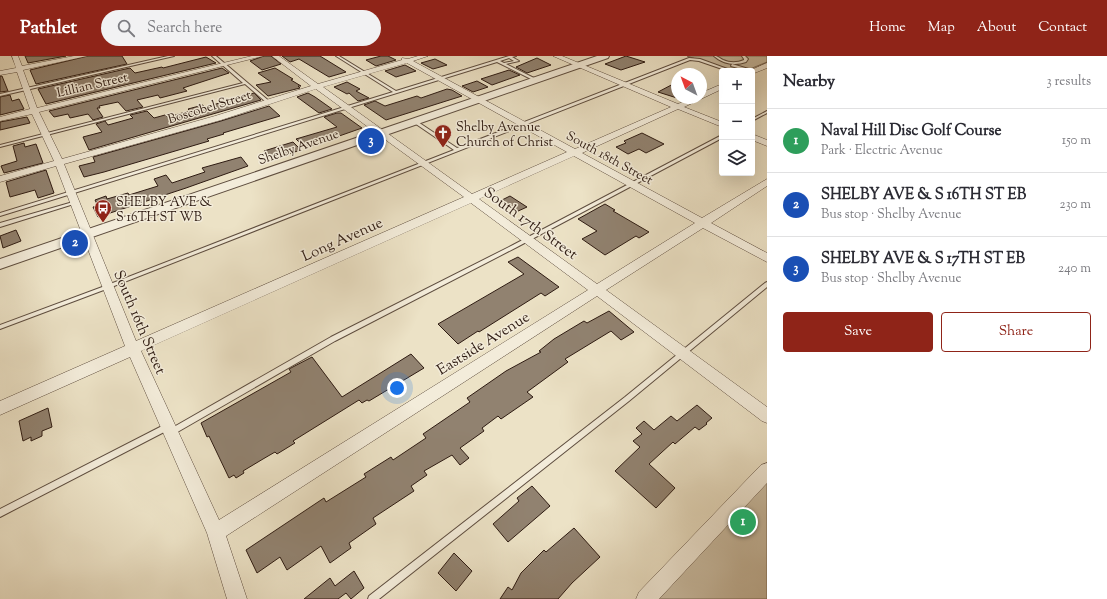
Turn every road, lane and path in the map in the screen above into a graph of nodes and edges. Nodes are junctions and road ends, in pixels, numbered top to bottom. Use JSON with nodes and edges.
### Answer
{"nodes":[{"id":1,"x":16,"y":56,"type":"edge"},
{"id":2,"x":84,"y":56,"type":"edge"},
{"id":3,"x":172,"y":56,"type":"edge"},
{"id":4,"x":214,"y":56,"type":"edge"},
{"id":5,"x":260,"y":56,"type":"edge"},
{"id":6,"x":275,"y":56,"type":"edge"},
{"id":7,"x":337,"y":56,"type":"edge"},
{"id":8,"x":399,"y":56,"type":"edge"},
{"id":9,"x":425,"y":56,"type":"edge"},
{"id":10,"x":514,"y":56,"type":"edge"},
{"id":11,"x":556,"y":56,"type":"edge"},
{"id":12,"x":605,"y":56,"type":"edge"},
{"id":13,"x":715,"y":56,"type":"edge"},
{"id":14,"x":743,"y":56,"type":"edge"},
{"id":15,"x":509,"y":57,"type":"junction"},
{"id":16,"x":407,"y":61,"type":"junction"},
{"id":17,"x":497,"y":61,"type":"junction"},
{"id":18,"x":725,"y":62,"type":"junction"},
{"id":19,"x":504,"y":64,"type":"junction"},
{"id":20,"x":225,"y":65,"type":"junction"},
{"id":21,"x":579,"y":65,"type":"junction"},
{"id":22,"x":767,"y":65,"type":"edge"},
{"id":23,"x":721,"y":68,"type":"edge"},
{"id":24,"x":743,"y":68,"type":"edge"},
{"id":25,"x":21,"y":69,"type":"junction"},
{"id":26,"x":755,"y":70,"type":"edge"},
{"id":27,"x":755,"y":72,"type":"edge"},
{"id":28,"x":0,"y":73,"type":"edge"},
{"id":29,"x":364,"y":73,"type":"junction"},
{"id":30,"x":767,"y":76,"type":"edge"},
{"id":31,"x":441,"y":78,"type":"junction"},
{"id":32,"x":536,"y":80,"type":"junction"},
{"id":33,"x":246,"y":83,"type":"junction"},
{"id":34,"x":624,"y":84,"type":"junction"},
{"id":35,"x":318,"y":86,"type":"junction"},
{"id":36,"x":719,"y":87,"type":"edge"},
{"id":37,"x":27,"y":88,"type":"junction"},
{"id":38,"x":396,"y":92,"type":"junction"},
{"id":39,"x":707,"y":93,"type":"edge"},
{"id":40,"x":0,"y":94,"type":"edge"},
{"id":41,"x":478,"y":99,"type":"junction"},
{"id":42,"x":268,"y":102,"type":"junction"},
{"id":43,"x":685,"y":104,"type":"edge"},
{"id":44,"x":348,"y":107,"type":"junction"},
{"id":45,"x":679,"y":107,"type":"junction"},
{"id":46,"x":34,"y":110,"type":"junction"},
{"id":47,"x":767,"y":112,"type":"edge"},
{"id":48,"x":0,"y":118,"type":"edge"},
{"id":49,"x":755,"y":118,"type":"edge"},
{"id":50,"x":414,"y":121,"type":"junction"},
{"id":51,"x":523,"y":124,"type":"junction"},
{"id":52,"x":719,"y":124,"type":"edge"},
{"id":53,"x":382,"y":132,"type":"junction"},
{"id":54,"x":45,"y":135,"type":"junction"},
{"id":55,"x":719,"y":138,"type":"edge"},
{"id":56,"x":755,"y":138,"type":"edge"},
{"id":57,"x":767,"y":143,"type":"edge"},
{"id":58,"x":0,"y":146,"type":"edge"},
{"id":59,"x":457,"y":150,"type":"junction"},
{"id":60,"x":575,"y":152,"type":"junction"},
{"id":61,"x":59,"y":162,"type":"junction"},
{"id":62,"x":424,"y":163,"type":"junction"},
{"id":63,"x":0,"y":178,"type":"edge"},
{"id":64,"x":767,"y":182,"type":"edge"},
{"id":65,"x":633,"y":185,"type":"junction"},
{"id":66,"x":73,"y":198,"type":"junction"},
{"id":67,"x":471,"y":198,"type":"junction"},
{"id":68,"x":0,"y":215,"type":"edge"},
{"id":69,"x":704,"y":224,"type":"junction"},
{"id":70,"x":0,"y":225,"type":"edge"},
{"id":71,"x":88,"y":233,"type":"junction"},
{"id":72,"x":528,"y":239,"type":"junction"},
{"id":73,"x":767,"y":258,"type":"edge"},
{"id":74,"x":0,"y":264,"type":"edge"},
{"id":75,"x":767,"y":284,"type":"edge"},
{"id":76,"x":107,"y":287,"type":"junction"},
{"id":77,"x":597,"y":291,"type":"junction"},
{"id":78,"x":0,"y":327,"type":"edge"},
{"id":79,"x":132,"y":349,"type":"junction"},
{"id":80,"x":683,"y":354,"type":"junction"},
{"id":81,"x":0,"y":408,"type":"edge"},
{"id":82,"x":767,"y":416,"type":"edge"},
{"id":83,"x":170,"y":429,"type":"junction"},
{"id":84,"x":767,"y":471,"type":"edge"},
{"id":85,"x":0,"y":513,"type":"edge"},
{"id":86,"x":216,"y":532,"type":"junction"},
{"id":87,"x":237,"y":599,"type":"edge"},
{"id":88,"x":372,"y":599,"type":"edge"},
{"id":89,"x":646,"y":599,"type":"edge"}],
"edges":[{"from":1,"to":25,"type":"street","name":"South 16th Street"},
{"from":2,"to":25,"type":"street"},
{"from":3,"to":37,"type":"lane"},
{"from":4,"to":20,"type":"lane"},
{"from":5,"to":20,"type":"street","name":"Lillian Street"},
{"from":6,"to":35,"type":"street","name":"South 17th Street"},
{"from":7,"to":29,"type":"lane"},
{"from":8,"to":16,"type":"street","name":"South 18th Street"},
{"from":9,"to":16,"type":"street","name":"Boscobel Street"},
{"from":10,"to":15,"type":"lane"},
{"from":11,"to":21,"type":"street"},
{"from":12,"to":21,"type":"street","name":"Shelby Avenue"},
{"from":13,"to":18,"type":"lane"},
{"from":14,"to":18,"type":"lane"},
{"from":15,"to":17,"type":"lane"},
{"from":15,"to":19,"type":"lane"},
{"from":16,"to":29,"type":"street","name":"Boscobel Street"},
{"from":16,"to":31,"type":"street","name":"South 18th Street"},
{"from":17,"to":19,"type":"lane"},
{"from":17,"to":31,"type":"lane"},
{"from":18,"to":24,"type":"lane"},
{"from":19,"to":32,"type":"lane"},
{"from":20,"to":33,"type":"lane"},
{"from":20,"to":46,"type":"street","name":"Lillian Street"},
{"from":21,"to":32,"type":"street","name":"Shelby Avenue"},
{"from":21,"to":34,"type":"street"},
{"from":22,"to":26,"type":"street"},
{"from":23,"to":34,"type":"lane"},
{"from":25,"to":28,"type":"street"},
{"from":25,"to":37,"type":"street","name":"South 16th Street"},
{"from":27,"to":30,"type":"street"},
{"from":29,"to":35,"type":"street","name":"Boscobel Street"},
{"from":29,"to":38,"type":"lane"},
{"from":31,"to":38,"type":"lane"},
{"from":31,"to":41,"type":"street","name":"South 18th Street"},
{"from":32,"to":41,"type":"street","name":"Shelby Avenue"},
{"from":33,"to":42,"type":"lane"},
{"from":33,"to":54,"type":"lane"},
{"from":34,"to":45,"type":"street"},
{"from":34,"to":51,"type":"lane"},
{"from":35,"to":42,"type":"street","name":"Boscobel Street"},
{"from":35,"to":44,"type":"street","name":"South 17th Street"},
{"from":36,"to":39,"type":"street"},
{"from":37,"to":40,"type":"lane"},
{"from":37,"to":46,"type":"street","name":"South 16th Street"},
{"from":38,"to":44,"type":"lane"},
{"from":41,"to":50,"type":"street","name":"Shelby Avenue"},
{"from":41,"to":51,"type":"street","name":"South 18th Street"},
{"from":42,"to":61,"type":"street","name":"Boscobel Street"},
{"from":43,"to":45,"type":"street","name":"Long Avenue"},
{"from":44,"to":53,"type":"street","name":"South 17th Street"},
{"from":44,"to":66,"type":"lane"},
{"from":45,"to":52,"type":"street"},
{"from":45,"to":60,"type":"street","name":"Long Avenue"},
{"from":46,"to":48,"type":"street","name":"Lillian Street"},
{"from":46,"to":54,"type":"street","name":"South 16th Street"},
{"from":47,"to":49,"type":"lane"},
{"from":50,"to":53,"type":"street","name":"Shelby Avenue"},
{"from":50,"to":59,"type":"lane"},
{"from":51,"to":59,"type":"lane"},
{"from":51,"to":60,"type":"street","name":"South 18th Street"},
{"from":53,"to":62,"type":"street","name":"South 17th Street"},
{"from":53,"to":71,"type":"street","name":"Shelby Avenue"},
{"from":54,"to":58,"type":"lane"},
{"from":54,"to":61,"type":"street","name":"South 16th Street"},
{"from":55,"to":65,"type":"lane"},
{"from":56,"to":57,"type":"street"},
{"from":59,"to":62,"type":"lane"},
{"from":60,"to":65,"type":"street","name":"South 18th Street"},
{"from":60,"to":67,"type":"street","name":"Long Avenue"},
{"from":61,"to":63,"type":"street","name":"Boscobel Street"},
{"from":61,"to":66,"type":"street","name":"South 16th Street"},
{"from":62,"to":67,"type":"street","name":"South 17th Street"},
{"from":62,"to":76,"type":"lane"},
{"from":64,"to":69,"type":"street","name":"Eastside Avenue"},
{"from":65,"to":69,"type":"street","name":"South 18th Street"},
{"from":65,"to":72,"type":"lane"},
{"from":66,"to":68,"type":"lane"},
{"from":66,"to":70,"type":"lane"},
{"from":66,"to":71,"type":"street","name":"South 16th Street"},
{"from":67,"to":72,"type":"street","name":"South 17th Street"},
{"from":67,"to":79,"type":"street","name":"Long Avenue"},
{"from":69,"to":73,"type":"street","name":"South 18th Street"},
{"from":69,"to":77,"type":"street","name":"Eastside Avenue"},
{"from":71,"to":74,"type":"street","name":"Shelby Avenue"},
{"from":71,"to":76,"type":"street","name":"South 16th Street"},
{"from":72,"to":77,"type":"street","name":"South 17th Street"},
{"from":72,"to":83,"type":"lane"},
{"from":75,"to":80,"type":"lane"},
{"from":76,"to":78,"type":"lane"},
{"from":76,"to":79,"type":"street","name":"South 16th Street"},
{"from":77,"to":80,"type":"street","name":"South 17th Street"},
{"from":77,"to":86,"type":"street","name":"Eastside Avenue"},
{"from":79,"to":81,"type":"street","name":"Long Avenue"},
{"from":79,"to":83,"type":"street","name":"South 16th Street"},
{"from":80,"to":82,"type":"street","name":"South 17th Street"},
{"from":80,"to":88,"type":"lane"},
{"from":83,"to":85,"type":"lane"},
{"from":83,"to":86,"type":"street","name":"South 16th Street"},
{"from":84,"to":89,"type":"street"},
{"from":86,"to":87,"type":"street","name":"South 16th Street"}]}
